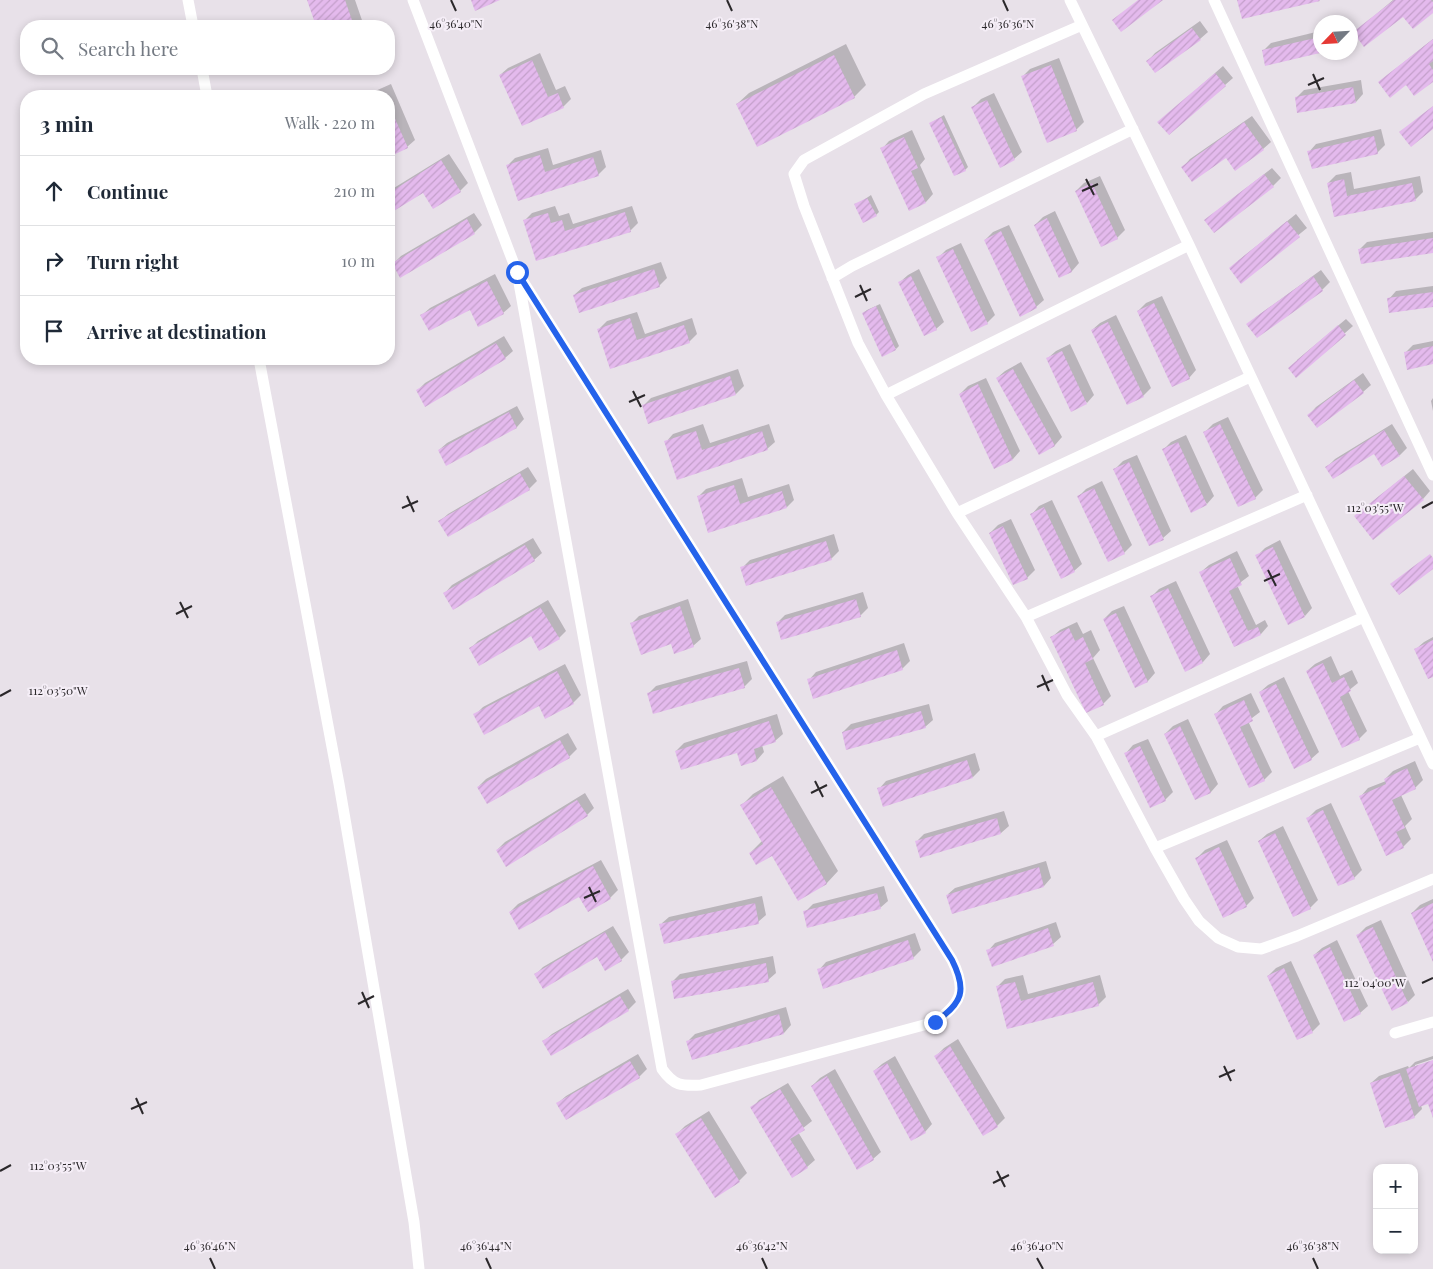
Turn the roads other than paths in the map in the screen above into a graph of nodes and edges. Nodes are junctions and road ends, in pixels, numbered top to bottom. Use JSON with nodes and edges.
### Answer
{"nodes":[{"id":1,"x":188,"y":0,"type":"edge"},
{"id":2,"x":413,"y":0,"type":"edge"},
{"id":3,"x":1070,"y":0,"type":"edge"},
{"id":4,"x":1214,"y":0,"type":"edge"},
{"id":5,"x":192,"y":20,"type":"edge"},
{"id":6,"x":1082,"y":25,"type":"junction"},
{"id":7,"x":203,"y":75,"type":"edge"},
{"id":8,"x":206,"y":90,"type":"edge"},
{"id":9,"x":1133,"y":129,"type":"junction"},
{"id":10,"x":1189,"y":245,"type":"junction"},
{"id":11,"x":517,"y":272,"type":"junction"},
{"id":12,"x":832,"y":278,"type":"junction"},
{"id":13,"x":260,"y":365,"type":"edge"},
{"id":14,"x":1250,"y":377,"type":"junction"},
{"id":15,"x":886,"y":395,"type":"junction"},
{"id":16,"x":1433,"y":475,"type":"edge"},
{"id":17,"x":1307,"y":495,"type":"junction"},
{"id":18,"x":957,"y":513,"type":"junction"},
{"id":19,"x":1364,"y":617,"type":"junction"},
{"id":20,"x":1026,"y":618,"type":"junction"},
{"id":21,"x":1096,"y":736,"type":"junction"},
{"id":22,"x":1420,"y":738,"type":"junction"},
{"id":23,"x":1433,"y":764,"type":"edge"},
{"id":24,"x":1155,"y":848,"type":"junction"},
{"id":25,"x":1433,"y":879,"type":"edge"},
{"id":26,"x":1433,"y":1022,"type":"edge"},
{"id":27,"x":1395,"y":1033,"type":"dead end"},
{"id":28,"x":419,"y":1269,"type":"edge"}],
"edges":[{"from":1,"to":5,"type":"lane"},
{"from":2,"to":11,"type":"lane"},
{"from":3,"to":6,"type":"lane"},
{"from":4,"to":16,"type":"lane"},
{"from":6,"to":9,"type":"lane"},
{"from":6,"to":12,"type":"lane"},
{"from":7,"to":8,"type":"lane"},
{"from":9,"to":10,"type":"lane"},
{"from":9,"to":12,"type":"lane"},
{"from":10,"to":14,"type":"lane"},
{"from":10,"to":15,"type":"lane"},
{"from":11,"to":11,"type":"lane"},
{"from":12,"to":15,"type":"lane"},
{"from":13,"to":28,"type":"lane"},
{"from":14,"to":17,"type":"lane"},
{"from":14,"to":18,"type":"lane"},
{"from":15,"to":18,"type":"lane"},
{"from":17,"to":19,"type":"lane"},
{"from":17,"to":20,"type":"lane"},
{"from":18,"to":20,"type":"lane"},
{"from":19,"to":21,"type":"lane"},
{"from":19,"to":22,"type":"lane"},
{"from":20,"to":21,"type":"lane"},
{"from":21,"to":24,"type":"lane"},
{"from":22,"to":23,"type":"lane"},
{"from":22,"to":24,"type":"lane"},
{"from":24,"to":25,"type":"lane"},
{"from":26,"to":27,"type":"lane"}]}
